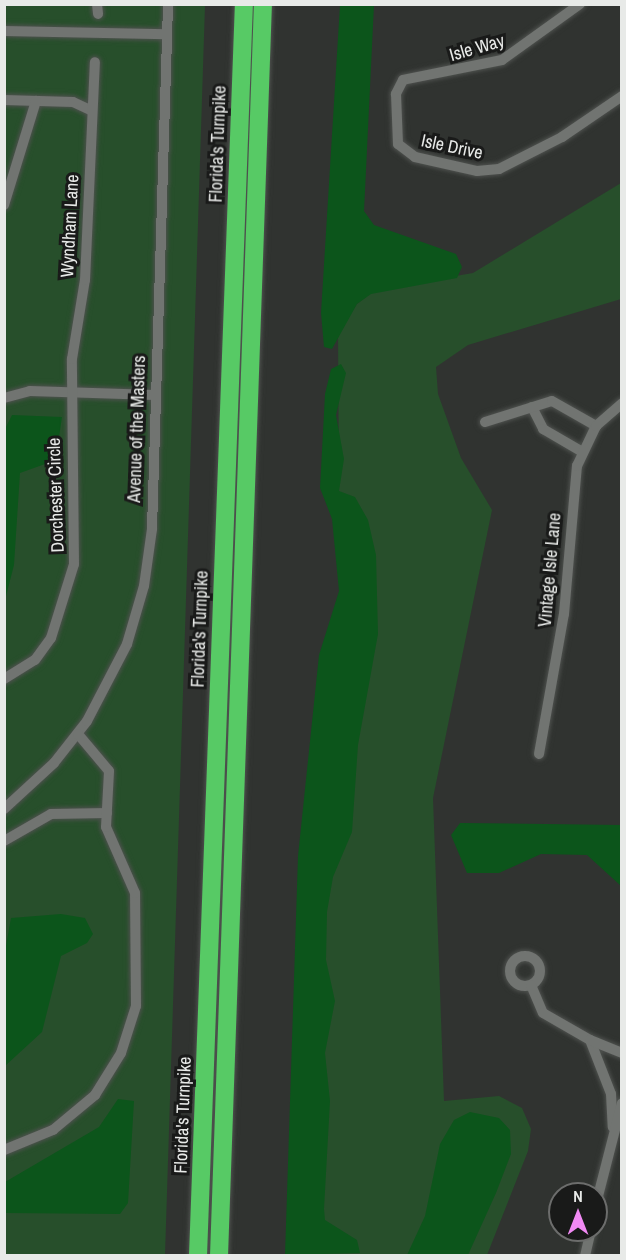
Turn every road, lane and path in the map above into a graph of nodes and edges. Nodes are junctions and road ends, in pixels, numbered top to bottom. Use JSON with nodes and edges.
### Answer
{"nodes":[{"id":1,"x":168,"y":4,"type":"edge"},
{"id":2,"x":244,"y":4,"type":"edge"},
{"id":3,"x":262,"y":4,"type":"edge"},
{"id":4,"x":580,"y":4,"type":"edge"},
{"id":5,"x":4,"y":31,"type":"edge"},
{"id":6,"x":167,"y":34,"type":"junction"},
{"id":7,"x":95,"y":62,"type":"dead end"},
{"id":8,"x":403,"y":80,"type":"joint"},
{"id":9,"x":621,"y":96,"type":"edge"},
{"id":10,"x":4,"y":100,"type":"edge"},
{"id":11,"x":36,"y":101,"type":"junction"},
{"id":12,"x":90,"y":110,"type":"junction"},
{"id":13,"x":4,"y":205,"type":"edge"},
{"id":14,"x":71,"y":392,"type":"junction"},
{"id":15,"x":154,"y":395,"type":"junction"},
{"id":16,"x":4,"y":398,"type":"edge"},
{"id":17,"x":621,"y":403,"type":"edge"},
{"id":18,"x":532,"y":407,"type":"junction"},
{"id":19,"x":485,"y":422,"type":"dead end"},
{"id":20,"x":596,"y":426,"type":"junction"},
{"id":21,"x":581,"y":451,"type":"junction"},
{"id":22,"x":4,"y":679,"type":"edge"},
{"id":23,"x":78,"y":734,"type":"junction"},
{"id":24,"x":539,"y":754,"type":"dead end"},
{"id":25,"x":4,"y":809,"type":"edge"},
{"id":26,"x":107,"y":813,"type":"junction"},
{"id":27,"x":4,"y":841,"type":"edge"},
{"id":28,"x":531,"y":985,"type":"dead end"},
{"id":29,"x":591,"y":1040,"type":"junction"},
{"id":30,"x":621,"y":1053,"type":"edge"},
{"id":31,"x":621,"y":1103,"type":"edge"},
{"id":32,"x":613,"y":1127,"type":"junction"},
{"id":33,"x":4,"y":1150,"type":"edge"},
{"id":34,"x":601,"y":1182,"type":"edge"},
{"id":35,"x":198,"y":1256,"type":"edge"},
{"id":36,"x":219,"y":1256,"type":"edge"}],
"edges":[{"from":1,"to":6,"type":"street","name":"Avenue of the Masters"},
{"from":2,"to":35,"type":"highway","name":"Florida's Turnpike"},
{"from":3,"to":36,"type":"highway"},
{"from":4,"to":8,"type":"street","name":"Isle Way"},
{"from":5,"to":6,"type":"street"},
{"from":6,"to":15,"type":"street","name":"Avenue of the Masters"},
{"from":7,"to":12,"type":"street","name":"Wyndham Lane"},
{"from":8,"to":9,"type":"street","name":"Isle Drive"},
{"from":10,"to":11,"type":"street"},
{"from":11,"to":12,"type":"street"},
{"from":11,"to":13,"type":"street"},
{"from":12,"to":14,"type":"street","name":"Wyndham Lane"},
{"from":14,"to":15,"type":"street"},
{"from":14,"to":16,"type":"street"},
{"from":14,"to":22,"type":"street","name":"Dorchester Circle"},
{"from":15,"to":23,"type":"street","name":"Avenue of the Masters"},
{"from":17,"to":20,"type":"street","name":"Vintage Isle Lane"},
{"from":18,"to":19,"type":"street"},
{"from":18,"to":20,"type":"street"},
{"from":18,"to":21,"type":"street"},
{"from":20,"to":21,"type":"street","name":"Vintage Isle Lane"},
{"from":21,"to":24,"type":"street","name":"Vintage Isle Lane"},
{"from":23,"to":25,"type":"street","name":"Avenue of the Masters"},
{"from":23,"to":26,"type":"street"},
{"from":26,"to":27,"type":"street"},
{"from":26,"to":33,"type":"street"},
{"from":28,"to":29,"type":"street"},
{"from":29,"to":30,"type":"street"},
{"from":29,"to":32,"type":"street"},
{"from":31,"to":32,"type":"street"},
{"from":32,"to":34,"type":"street"}]}
